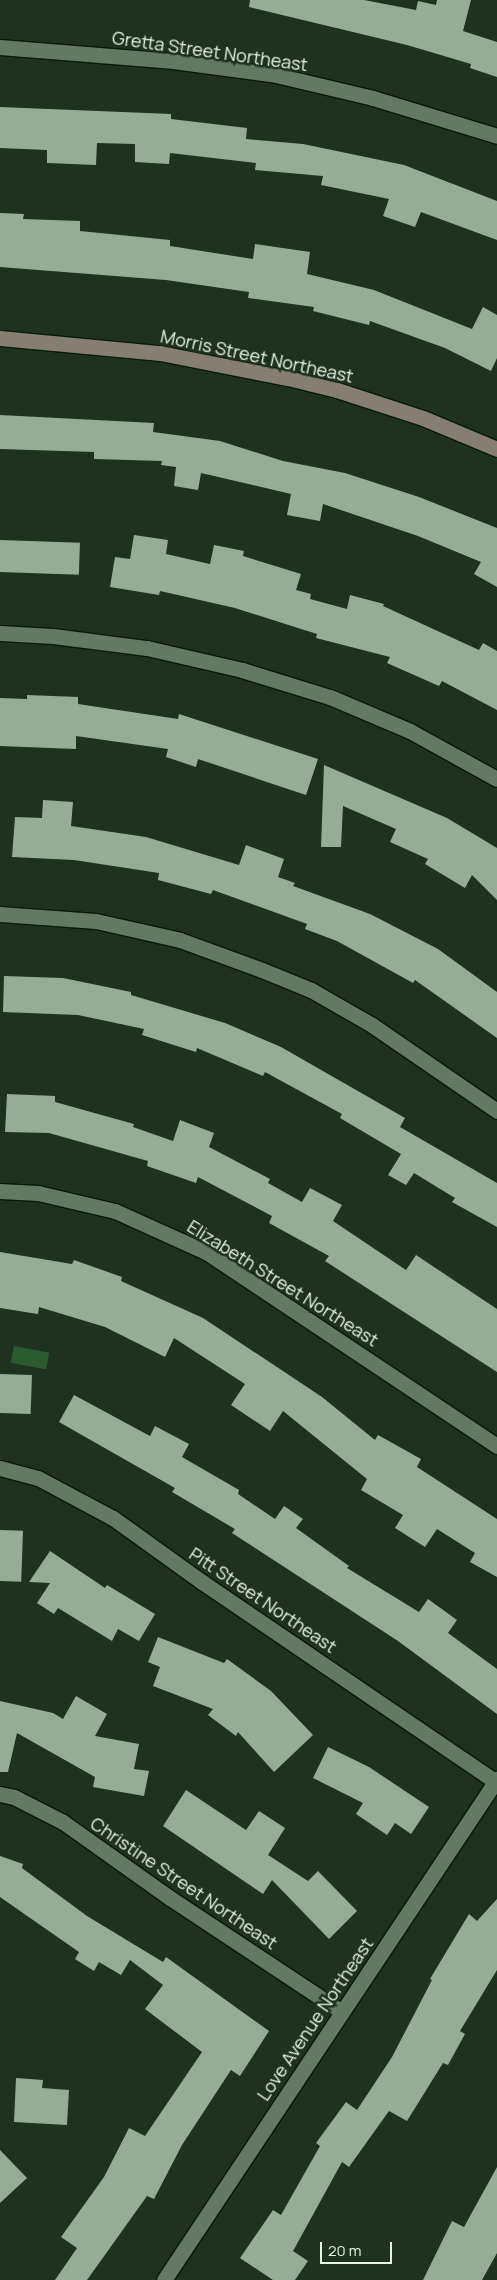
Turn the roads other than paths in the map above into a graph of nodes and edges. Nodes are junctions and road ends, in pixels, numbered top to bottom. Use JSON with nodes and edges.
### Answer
{"nodes":[{"id":1,"x":0,"y":47,"type":"edge"},
{"id":2,"x":497,"y":136,"type":"edge"},
{"id":3,"x":0,"y":338,"type":"edge"},
{"id":4,"x":497,"y":449,"type":"edge"},
{"id":5,"x":0,"y":633,"type":"edge"},
{"id":6,"x":497,"y":779,"type":"edge"},
{"id":7,"x":0,"y":914,"type":"edge"},
{"id":8,"x":497,"y":1111,"type":"edge"},
{"id":9,"x":0,"y":1191,"type":"edge"},
{"id":10,"x":497,"y":1446,"type":"edge"},
{"id":11,"x":0,"y":1468,"type":"edge"},
{"id":12,"x":496,"y":1780,"type":"edge"},
{"id":13,"x":0,"y":1794,"type":"edge"},
{"id":14,"x":342,"y":2012,"type":"junction"},
{"id":15,"x":164,"y":2280,"type":"edge"}],
"edges":[{"from":1,"to":2,"type":"street","name":"Gretta Street Northeast"},
{"from":3,"to":4,"type":"street","name":"Morris Street Northeast"},
{"from":5,"to":6,"type":"street"},
{"from":7,"to":8,"type":"street"},
{"from":9,"to":10,"type":"street","name":"Elizabeth Street Northeast"},
{"from":11,"to":12,"type":"street","name":"Pitt Street Northeast"},
{"from":12,"to":14,"type":"street","name":"Love Avenue Northeast"},
{"from":13,"to":14,"type":"street","name":"Christine Street Northeast"},
{"from":14,"to":15,"type":"street","name":"Love Avenue Northeast"}]}
